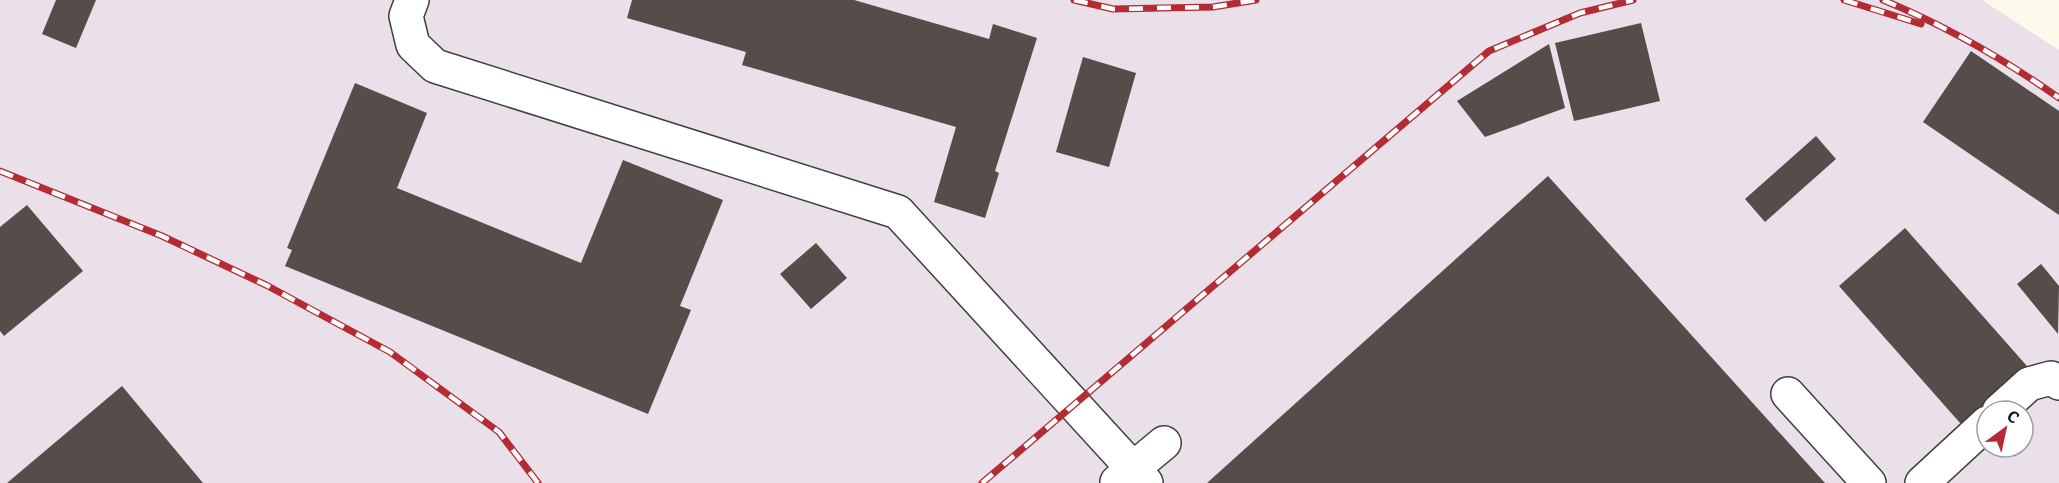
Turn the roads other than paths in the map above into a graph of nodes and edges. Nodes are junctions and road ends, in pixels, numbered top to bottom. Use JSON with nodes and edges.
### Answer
{"nodes":[{"id":1,"x":412,"y":0,"type":"edge"},
{"id":2,"x":2059,"y":382,"type":"edge"},
{"id":3,"x":1788,"y":394,"type":"dead end"},
{"id":4,"x":2013,"y":399,"type":"edge"},
{"id":5,"x":1975,"y":434,"type":"edge"},
{"id":6,"x":1164,"y":443,"type":"dead end"},
{"id":7,"x":1131,"y":478,"type":"edge"},
{"id":8,"x":1869,"y":483,"type":"edge"},
{"id":9,"x":1922,"y":483,"type":"edge"}],
"edges":[{"from":1,"to":7,"type":"lane"},
{"from":2,"to":4,"type":"lane"},
{"from":3,"to":8,"type":"lane"},
{"from":5,"to":9,"type":"lane"},
{"from":6,"to":7,"type":"lane"}]}
